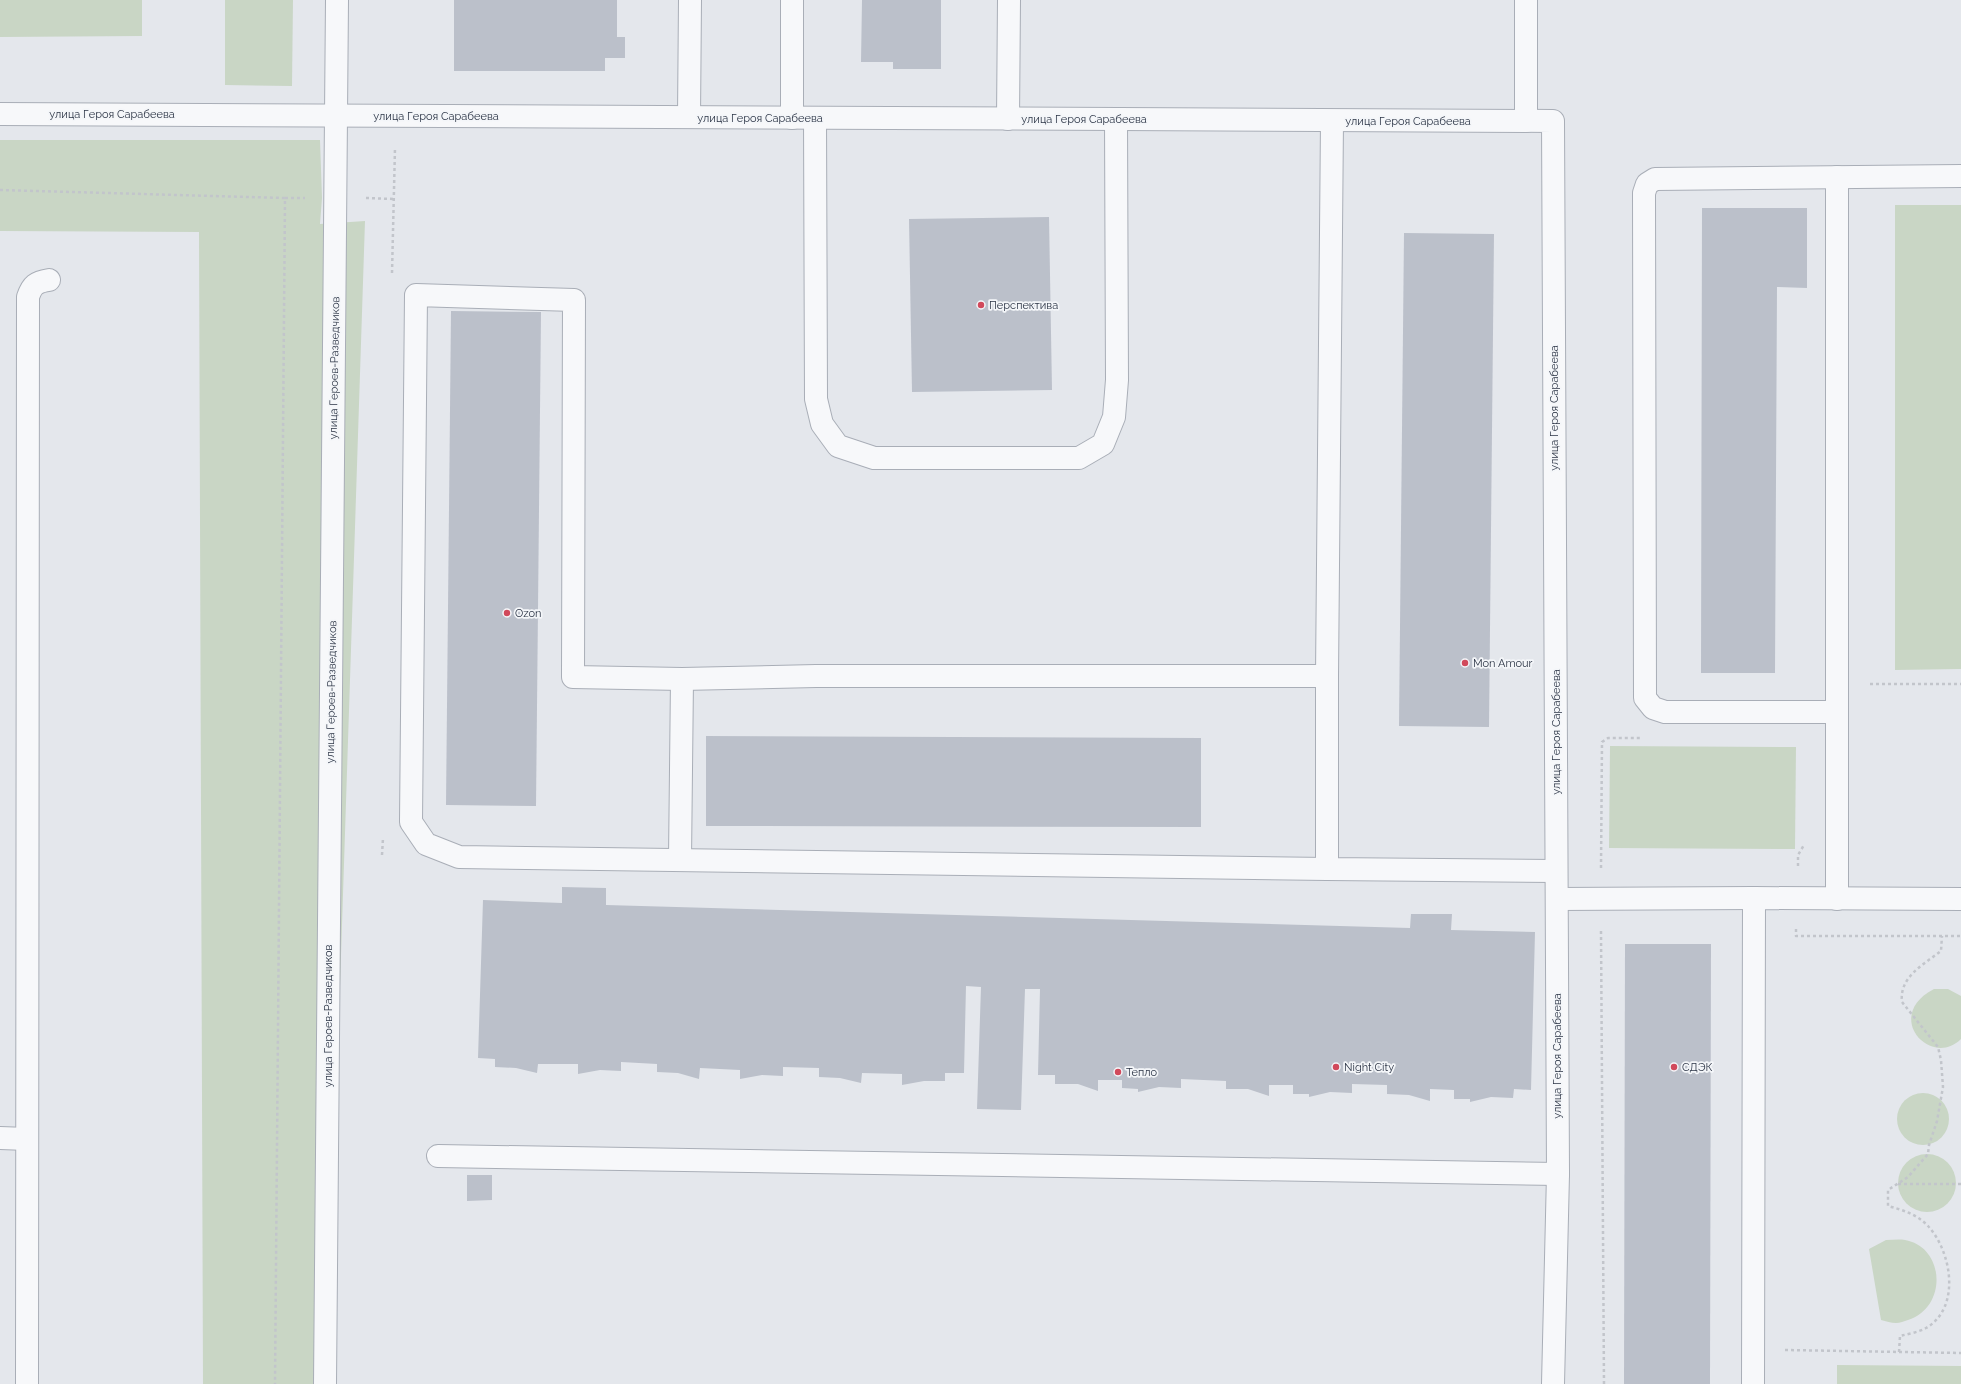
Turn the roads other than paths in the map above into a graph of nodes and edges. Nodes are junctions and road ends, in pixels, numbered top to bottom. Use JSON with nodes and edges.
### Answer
{"nodes":[{"id":1,"x":336,"y":0,"type":"edge"},
{"id":2,"x":690,"y":0,"type":"edge"},
{"id":3,"x":792,"y":0,"type":"edge"},
{"id":4,"x":1009,"y":0,"type":"edge"},
{"id":5,"x":1526,"y":0,"type":"edge"},
{"id":6,"x":0,"y":114,"type":"edge"},
{"id":7,"x":336,"y":115,"type":"junction"},
{"id":8,"x":689,"y":117,"type":"junction"},
{"id":9,"x":792,"y":118,"type":"junction"},
{"id":10,"x":815,"y":118,"type":"junction"},
{"id":11,"x":1008,"y":119,"type":"junction"},
{"id":12,"x":1116,"y":119,"type":"junction"},
{"id":13,"x":1332,"y":121,"type":"junction"},
{"id":14,"x":1526,"y":121,"type":"junction"},
{"id":15,"x":1961,"y":176,"type":"edge"},
{"id":16,"x":1837,"y":177,"type":"junction"},
{"id":17,"x":49,"y":280,"type":"dead end"},
{"id":18,"x":1327,"y":676,"type":"junction"},
{"id":19,"x":682,"y":679,"type":"junction"},
{"id":20,"x":1836,"y":712,"type":"junction"},
{"id":21,"x":680,"y":860,"type":"junction"},
{"id":22,"x":1327,"y":868,"type":"junction"},
{"id":23,"x":1556,"y":871,"type":"junction"},
{"id":24,"x":1754,"y":898,"type":"junction"},
{"id":25,"x":1837,"y":898,"type":"junction"},
{"id":26,"x":1557,"y":899,"type":"junction"},
{"id":27,"x":1961,"y":899,"type":"edge"},
{"id":28,"x":0,"y":1138,"type":"edge"},
{"id":29,"x":27,"y":1138,"type":"junction"},
{"id":30,"x":438,"y":1156,"type":"dead end"},
{"id":31,"x":1558,"y":1174,"type":"junction"},
{"id":32,"x":27,"y":1384,"type":"edge"},
{"id":33,"x":325,"y":1384,"type":"edge"},
{"id":34,"x":1553,"y":1384,"type":"edge"},
{"id":35,"x":1753,"y":1384,"type":"edge"}],
"edges":[{"from":1,"to":7,"type":"street","name":"улица Героев-Разведчиков"},
{"from":2,"to":8,"type":"street"},
{"from":3,"to":9,"type":"street"},
{"from":4,"to":11,"type":"street"},
{"from":5,"to":14,"type":"street"},
{"from":6,"to":7,"type":"street","name":"улица Героя Сарабеева"},
{"from":7,"to":8,"type":"street","name":"улица Героя Сарабеева"},
{"from":7,"to":33,"type":"street","name":"улица Героев-Разведчиков"},
{"from":8,"to":9,"type":"street","name":"улица Героя Сарабеева"},
{"from":9,"to":10,"type":"street","name":"улица Героя Сарабеева"},
{"from":10,"to":11,"type":"street","name":"улица Героя Сарабеева"},
{"from":10,"to":12,"type":"street"},
{"from":11,"to":12,"type":"street","name":"улица Героя Сарабеева"},
{"from":12,"to":13,"type":"street","name":"улица Героя Сарабеева"},
{"from":13,"to":14,"type":"street","name":"улица Героя Сарабеева"},
{"from":13,"to":18,"type":"street"},
{"from":14,"to":23,"type":"street","name":"улица Героя Сарабеева"},
{"from":15,"to":16,"type":"street"},
{"from":16,"to":20,"type":"street"},
{"from":16,"to":20,"type":"street"},
{"from":17,"to":29,"type":"street"},
{"from":18,"to":19,"type":"street"},
{"from":18,"to":22,"type":"street"},
{"from":19,"to":21,"type":"street"},
{"from":19,"to":21,"type":"street"},
{"from":20,"to":25,"type":"street"},
{"from":21,"to":22,"type":"street"},
{"from":22,"to":23,"type":"street"},
{"from":23,"to":26,"type":"street","name":"улица Героя Сарабеева"},
{"from":24,"to":25,"type":"street"},
{"from":24,"to":26,"type":"street"},
{"from":24,"to":35,"type":"street"},
{"from":25,"to":27,"type":"street"},
{"from":26,"to":31,"type":"street","name":"улица Героя Сарабеева"},
{"from":28,"to":29,"type":"street"},
{"from":29,"to":32,"type":"street"},
{"from":30,"to":31,"type":"street"},
{"from":31,"to":34,"type":"street","name":"улица Героя Сарабеева"}]}
